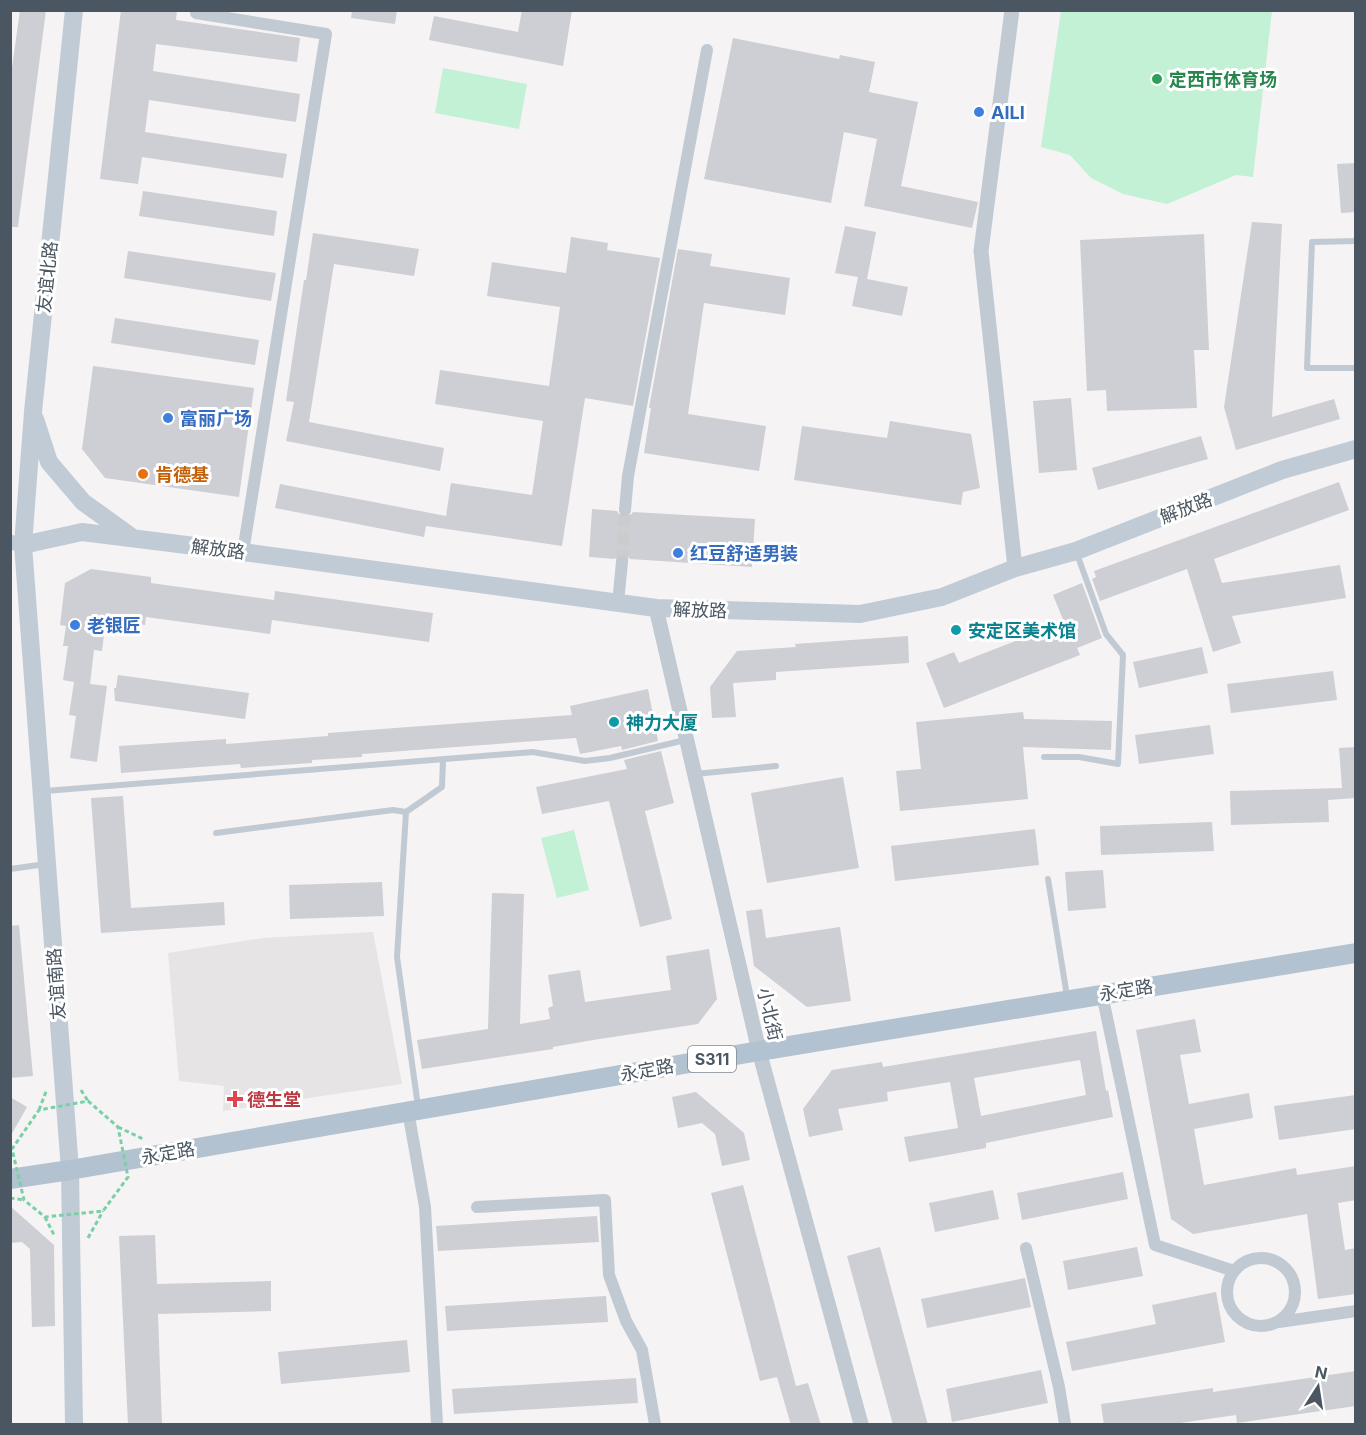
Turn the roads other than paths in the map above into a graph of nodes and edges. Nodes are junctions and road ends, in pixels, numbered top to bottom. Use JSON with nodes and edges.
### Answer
{"nodes":[{"id":1,"x":74,"y":10,"type":"edge"},
{"id":2,"x":1012,"y":10,"type":"edge"},
{"id":3,"x":196,"y":13,"type":"dead end"},
{"id":4,"x":707,"y":50,"type":"dead end"},
{"id":5,"x":1356,"y":241,"type":"edge"},
{"id":6,"x":1355,"y":370,"type":"edge"},
{"id":7,"x":33,"y":412,"type":"junction"},
{"id":8,"x":1356,"y":449,"type":"edge"},
{"id":9,"x":625,"y":510,"type":"tunnel mouth"},
{"id":10,"x":134,"y":539,"type":"junction"},
{"id":11,"x":15,"y":545,"type":"edge"},
{"id":12,"x":1076,"y":551,"type":"junction"},
{"id":13,"x":243,"y":552,"type":"junction"},
{"id":14,"x":622,"y":562,"type":"tunnel mouth"},
{"id":15,"x":1016,"y":568,"type":"junction"},
{"id":16,"x":618,"y":603,"type":"junction"},
{"id":17,"x":656,"y":608,"type":"junction"},
{"id":18,"x":686,"y":740,"type":"junction"},
{"id":19,"x":1044,"y":757,"type":"dead end"},
{"id":20,"x":443,"y":760,"type":"junction"},
{"id":21,"x":776,"y":766,"type":"dead end"},
{"id":22,"x":695,"y":774,"type":"junction"},
{"id":23,"x":41,"y":791,"type":"junction"},
{"id":24,"x":406,"y":812,"type":"junction"},
{"id":25,"x":216,"y":833,"type":"dead end"},
{"id":26,"x":47,"y":864,"type":"junction"},
{"id":27,"x":10,"y":869,"type":"edge"},
{"id":28,"x":1048,"y":879,"type":"dead end"},
{"id":29,"x":1356,"y":953,"type":"edge"},
{"id":30,"x":1102,"y":994,"type":"junction"},
{"id":31,"x":1067,"y":1000,"type":"junction"},
{"id":32,"x":759,"y":1051,"type":"junction"},
{"id":33,"x":413,"y":1110,"type":"junction"},
{"id":34,"x":70,"y":1170,"type":"junction"},
{"id":35,"x":10,"y":1179,"type":"edge"},
{"id":36,"x":477,"y":1207,"type":"dead end"},
{"id":37,"x":1026,"y":1248,"type":"dead end"},
{"id":38,"x":1234,"y":1272,"type":"junction"},
{"id":39,"x":1356,"y":1311,"type":"edge"},
{"id":40,"x":1279,"y":1322,"type":"junction"},
{"id":41,"x":74,"y":1425,"type":"edge"},
{"id":42,"x":437,"y":1425,"type":"edge"},
{"id":43,"x":655,"y":1425,"type":"edge"},
{"id":44,"x":861,"y":1425,"type":"edge"},
{"id":45,"x":1065,"y":1425,"type":"edge"}],
"edges":[{"from":1,"to":7,"type":"main road","name":"友谊北路"},
{"from":2,"to":15,"type":"street"},
{"from":3,"to":13,"type":"street"},
{"from":4,"to":9,"type":"street"},
{"from":5,"to":6,"type":"lane"},
{"from":7,"to":10,"type":"main road"},
{"from":7,"to":11,"type":"main road","name":"友谊北路"},
{"from":8,"to":12,"type":"main road","name":"解放路"},
{"from":10,"to":11,"type":"main road","name":"解放路"},
{"from":10,"to":13,"type":"main road","name":"解放路"},
{"from":11,"to":23,"type":"main road","name":"友谊南路"},
{"from":12,"to":15,"type":"main road","name":"解放路"},
{"from":12,"to":19,"type":"lane"},
{"from":13,"to":16,"type":"main road","name":"解放路"},
{"from":14,"to":16,"type":"street"},
{"from":15,"to":17,"type":"main road","name":"解放路"},
{"from":16,"to":17,"type":"main road","name":"解放路"},
{"from":17,"to":18,"type":"street","name":"小北街"},
{"from":18,"to":20,"type":"lane"},
{"from":18,"to":22,"type":"street","name":"小北街"},
{"from":20,"to":23,"type":"lane"},
{"from":20,"to":24,"type":"lane"},
{"from":21,"to":22,"type":"lane"},
{"from":22,"to":32,"type":"street","name":"小北街"},
{"from":23,"to":26,"type":"main road","name":"友谊南路"},
{"from":24,"to":25,"type":"lane"},
{"from":24,"to":33,"type":"lane"},
{"from":26,"to":27,"type":"lane"},
{"from":26,"to":34,"type":"main road","name":"友谊南路"},
{"from":28,"to":31,"type":"lane"},
{"from":29,"to":30,"type":"main road","name":"永定路","number":"S311"},
{"from":30,"to":31,"type":"main road","name":"永定路","number":"S311"},
{"from":30,"to":38,"type":"street"},
{"from":31,"to":32,"type":"main road","name":"永定路","number":"S311"},
{"from":32,"to":33,"type":"main road","name":"永定路","number":"S311"},
{"from":32,"to":44,"type":"street","name":"小北街"},
{"from":33,"to":34,"type":"main road","name":"永定路","number":"S311"},
{"from":33,"to":42,"type":"street"},
{"from":34,"to":35,"type":"main road","name":"永定路","number":"S311"},
{"from":34,"to":41,"type":"main road","name":"友谊南路"},
{"from":36,"to":43,"type":"street"},
{"from":37,"to":45,"type":"street"},
{"from":38,"to":40,"type":"street"},
{"from":38,"to":40,"type":"street"},
{"from":39,"to":40,"type":"street"}]}
